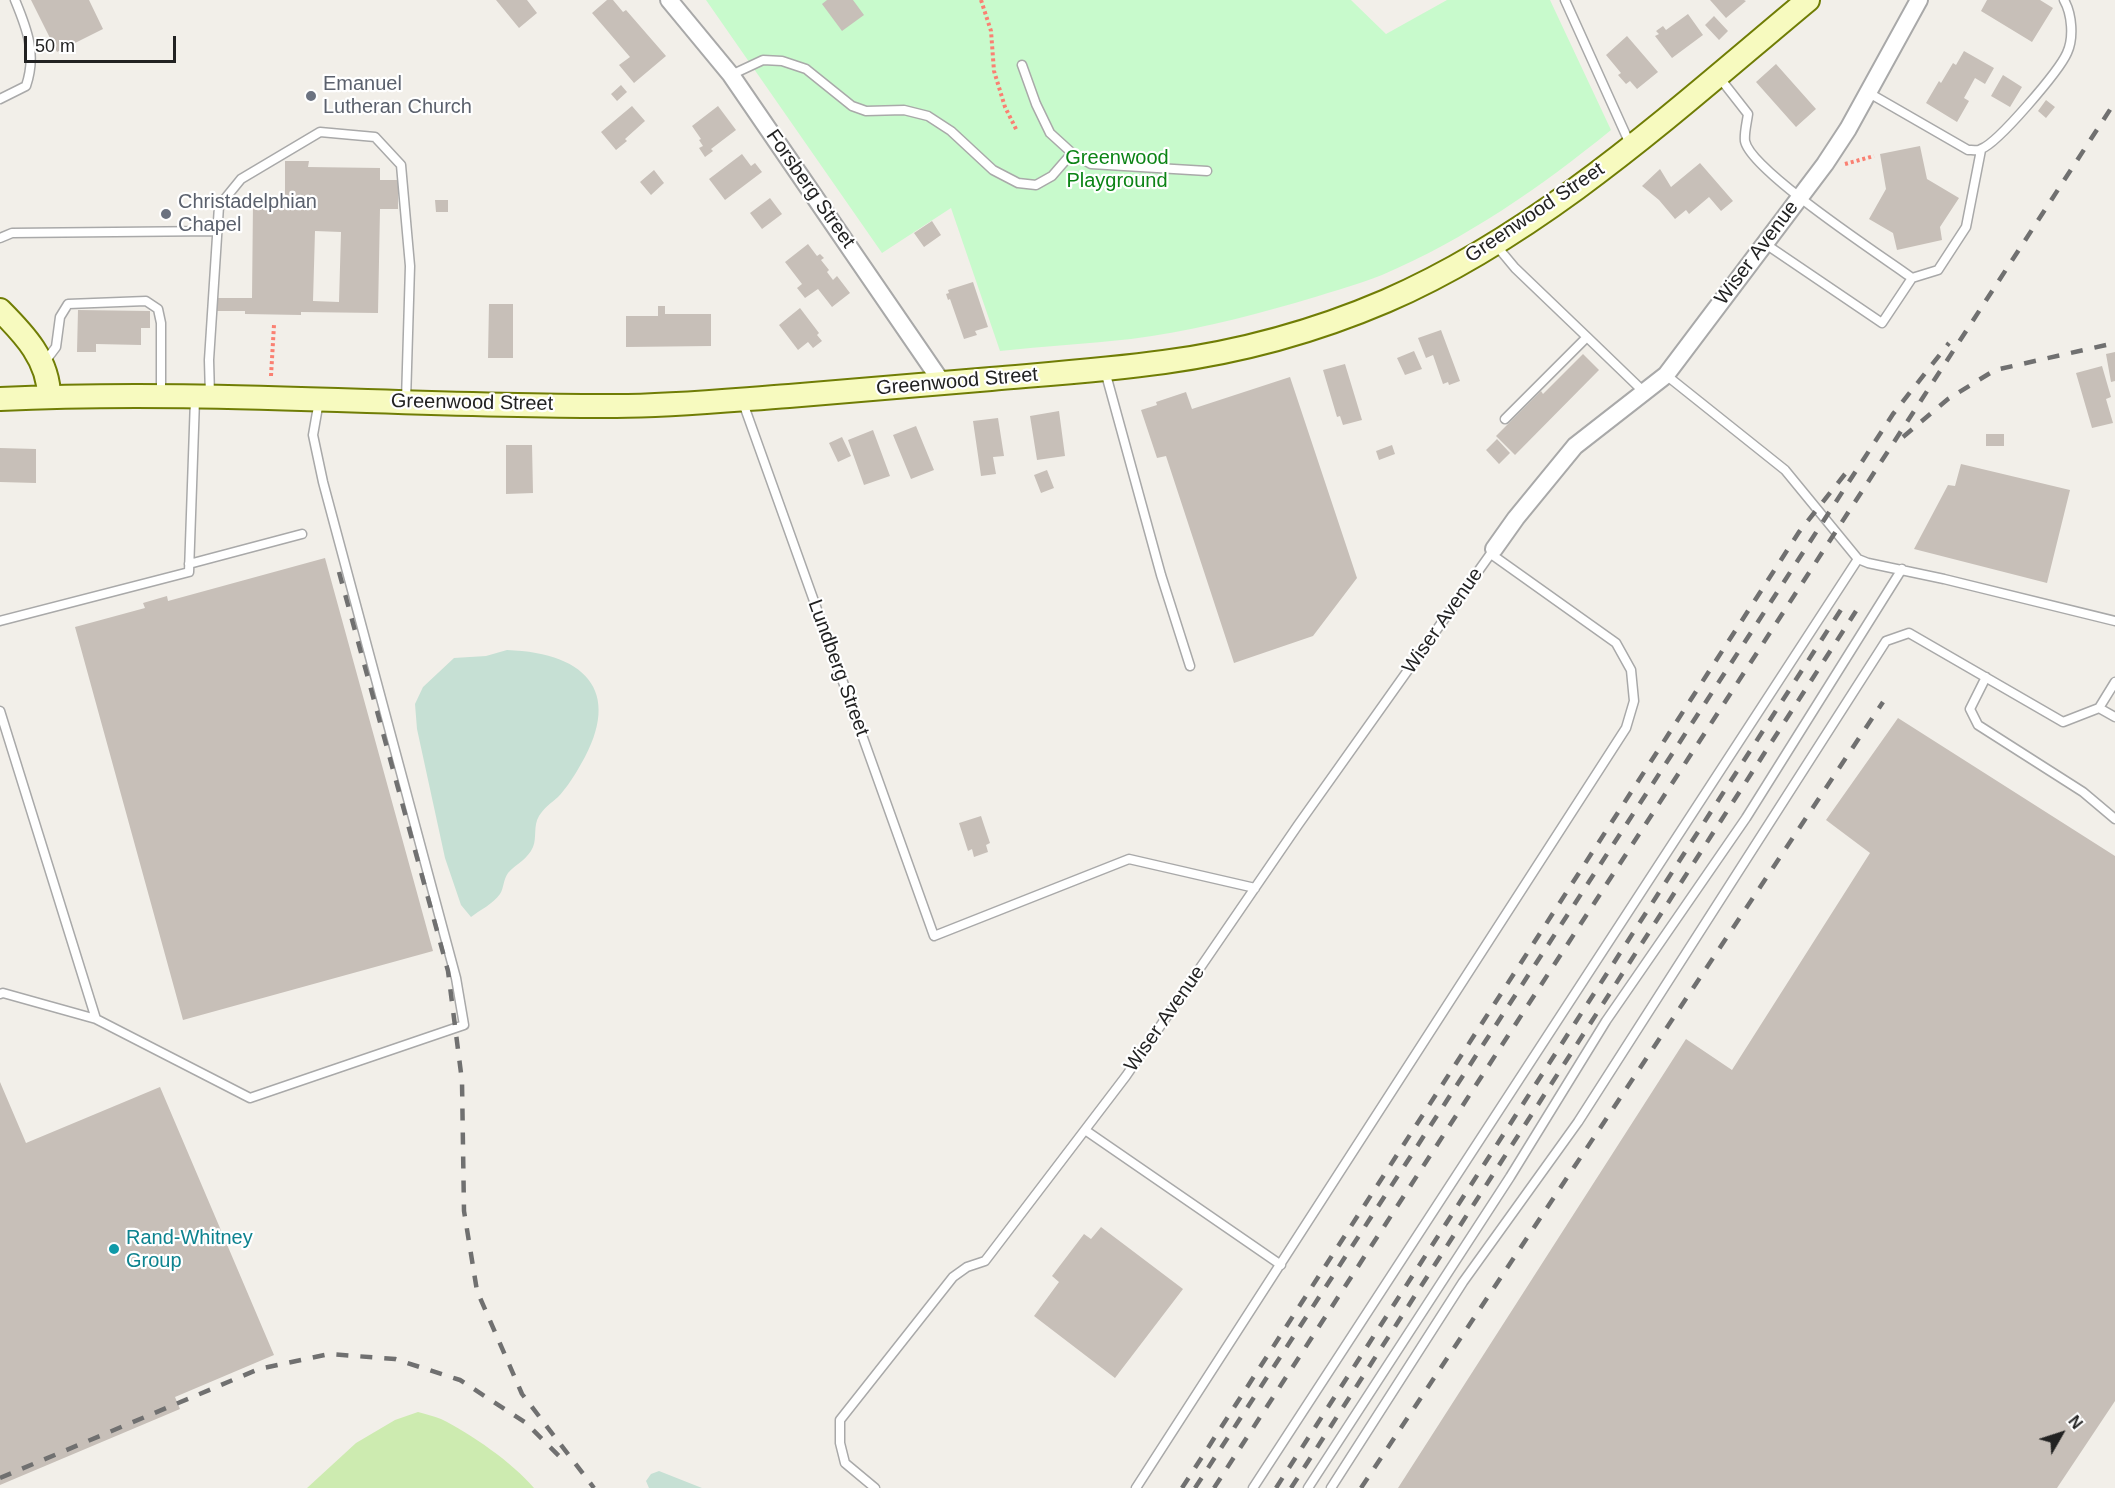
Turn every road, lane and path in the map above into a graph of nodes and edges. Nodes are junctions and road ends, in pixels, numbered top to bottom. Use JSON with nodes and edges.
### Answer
{"nodes":[{"id":1,"x":15,"y":0,"type":"edge"},
{"id":2,"x":669,"y":0,"type":"edge"},
{"id":3,"x":981,"y":0,"type":"edge"},
{"id":4,"x":1564,"y":0,"type":"edge"},
{"id":5,"x":1808,"y":0,"type":"edge"},
{"id":6,"x":1919,"y":0,"type":"edge"},
{"id":7,"x":2064,"y":0,"type":"edge"},
{"id":8,"x":1022,"y":65,"type":"dead end"},
{"id":9,"x":731,"y":75,"type":"junction"},
{"id":10,"x":1717,"y":75,"type":"junction"},
{"id":11,"x":1869,"y":93,"type":"junction"},
{"id":12,"x":0,"y":99,"type":"edge"},
{"id":13,"x":1017,"y":131,"type":"dead end"},
{"id":14,"x":1631,"y":146,"type":"junction"},
{"id":15,"x":1981,"y":150,"type":"junction"},
{"id":16,"x":1072,"y":153,"type":"junction"},
{"id":17,"x":1874,"y":156,"type":"dead end"},
{"id":18,"x":1840,"y":165,"type":"dead end"},
{"id":19,"x":1207,"y":171,"type":"dead end"},
{"id":20,"x":1799,"y":198,"type":"junction"},
{"id":21,"x":218,"y":231,"type":"junction"},
{"id":22,"x":0,"y":238,"type":"edge"},
{"id":23,"x":1764,"y":243,"type":"junction"},
{"id":24,"x":1495,"y":244,"type":"junction"},
{"id":25,"x":1912,"y":278,"type":"junction"},
{"id":26,"x":0,"y":310,"type":"edge"},
{"id":27,"x":274,"y":325,"type":"dead end"},
{"id":28,"x":1587,"y":337,"type":"junction"},
{"id":29,"x":42,"y":366,"type":"junction"},
{"id":30,"x":1104,"y":368,"type":"junction"},
{"id":31,"x":1666,"y":375,"type":"junction"},
{"id":32,"x":271,"y":376,"type":"dead end"},
{"id":33,"x":943,"y":384,"type":"junction"},
{"id":34,"x":1644,"y":392,"type":"junction"},
{"id":35,"x":49,"y":397,"type":"junction"},
{"id":36,"x":161,"y":397,"type":"junction"},
{"id":37,"x":202,"y":398,"type":"junction"},
{"id":38,"x":0,"y":399,"type":"edge"},
{"id":39,"x":320,"y":400,"type":"junction"},
{"id":40,"x":741,"y":400,"type":"junction"},
{"id":41,"x":406,"y":401,"type":"junction"},
{"id":42,"x":1505,"y":419,"type":"dead end"},
{"id":43,"x":302,"y":534,"type":"dead end"},
{"id":44,"x":1492,"y":552,"type":"junction"},
{"id":45,"x":1858,"y":559,"type":"junction"},
{"id":46,"x":189,"y":564,"type":"junction"},
{"id":47,"x":1902,"y":569,"type":"junction"},
{"id":48,"x":0,"y":621,"type":"edge"},
{"id":49,"x":2115,"y":621,"type":"edge"},
{"id":50,"x":1190,"y":666,"type":"dead end"},
{"id":51,"x":1986,"y":677,"type":"junction"},
{"id":52,"x":2115,"y":682,"type":"edge"},
{"id":53,"x":2099,"y":708,"type":"junction"},
{"id":54,"x":0,"y":711,"type":"edge"},
{"id":55,"x":2115,"y":717,"type":"edge"},
{"id":56,"x":2115,"y":819,"type":"edge"},
{"id":57,"x":1255,"y":888,"type":"junction"},
{"id":58,"x":0,"y":994,"type":"edge"},
{"id":59,"x":96,"y":1019,"type":"junction"},
{"id":60,"x":1085,"y":1130,"type":"junction"},
{"id":61,"x":1281,"y":1265,"type":"junction"},
{"id":62,"x":875,"y":1488,"type":"edge"},
{"id":63,"x":1136,"y":1488,"type":"edge"},
{"id":64,"x":1253,"y":1488,"type":"edge"},
{"id":65,"x":1308,"y":1488,"type":"edge"},
{"id":66,"x":1331,"y":1488,"type":"edge"}],
"edges":[{"from":1,"to":12,"type":"lane"},
{"from":2,"to":9,"type":"street","name":"Forsberg Street"},
{"from":3,"to":13,"type":"path"},
{"from":4,"to":14,"type":"lane"},
{"from":5,"to":10,"type":"main road","name":"Greenwood Street"},
{"from":6,"to":11,"type":"street","name":"Wiser Avenue"},
{"from":7,"to":15,"type":"lane"},
{"from":8,"to":16,"type":"lane"},
{"from":9,"to":16,"type":"lane"},
{"from":9,"to":33,"type":"street","name":"Forsberg Street"},
{"from":10,"to":14,"type":"main road","name":"Greenwood Street"},
{"from":10,"to":20,"type":"lane"},
{"from":11,"to":15,"type":"lane"},
{"from":11,"to":20,"type":"street","name":"Wiser Avenue"},
{"from":14,"to":24,"type":"main road","name":"Greenwood Street"},
{"from":15,"to":25,"type":"lane"},
{"from":16,"to":19,"type":"lane"},
{"from":17,"to":18,"type":"path"},
{"from":20,"to":23,"type":"street","name":"Wiser Avenue"},
{"from":20,"to":25,"type":"lane"},
{"from":21,"to":22,"type":"lane"},
{"from":21,"to":37,"type":"lane"},
{"from":21,"to":41,"type":"lane"},
{"from":23,"to":25,"type":"lane"},
{"from":23,"to":31,"type":"street","name":"Wiser Avenue"},
{"from":24,"to":28,"type":"lane"},
{"from":24,"to":30,"type":"main road","name":"Greenwood Street"},
{"from":26,"to":29,"type":"main road"},
{"from":27,"to":32,"type":"path"},
{"from":28,"to":34,"type":"lane"},
{"from":28,"to":42,"type":"lane"},
{"from":29,"to":35,"type":"main road"},
{"from":29,"to":36,"type":"lane"},
{"from":30,"to":33,"type":"main road","name":"Greenwood Street"},
{"from":30,"to":50,"type":"lane"},
{"from":31,"to":34,"type":"street","name":"Wiser Avenue"},
{"from":31,"to":45,"type":"lane"},
{"from":33,"to":40,"type":"main road","name":"Greenwood Street"},
{"from":34,"to":44,"type":"street","name":"Wiser Avenue"},
{"from":35,"to":36,"type":"main road","name":"Greenwood Street"},
{"from":35,"to":38,"type":"main road","name":"Greenwood Street"},
{"from":36,"to":37,"type":"main road","name":"Greenwood Street"},
{"from":37,"to":39,"type":"main road","name":"Greenwood Street"},
{"from":37,"to":46,"type":"lane"},
{"from":39,"to":41,"type":"main road","name":"Greenwood Street"},
{"from":39,"to":59,"type":"lane"},
{"from":40,"to":41,"type":"main road","name":"Greenwood Street"},
{"from":40,"to":57,"type":"lane","name":"Lundberg Street"},
{"from":43,"to":46,"type":"lane"},
{"from":44,"to":57,"type":"lane","name":"Wiser Avenue"},
{"from":44,"to":61,"type":"lane"},
{"from":45,"to":47,"type":"lane"},
{"from":45,"to":64,"type":"lane"},
{"from":46,"to":48,"type":"lane"},
{"from":47,"to":49,"type":"lane"},
{"from":47,"to":65,"type":"lane"},
{"from":51,"to":53,"type":"lane"},
{"from":51,"to":56,"type":"lane"},
{"from":51,"to":66,"type":"lane"},
{"from":52,"to":53,"type":"lane"},
{"from":53,"to":55,"type":"lane"},
{"from":54,"to":59,"type":"lane"},
{"from":57,"to":60,"type":"lane","name":"Wiser Avenue"},
{"from":58,"to":59,"type":"lane"},
{"from":60,"to":61,"type":"lane"},
{"from":60,"to":62,"type":"lane","name":"Wiser Avenue"},
{"from":61,"to":63,"type":"lane"}]}
